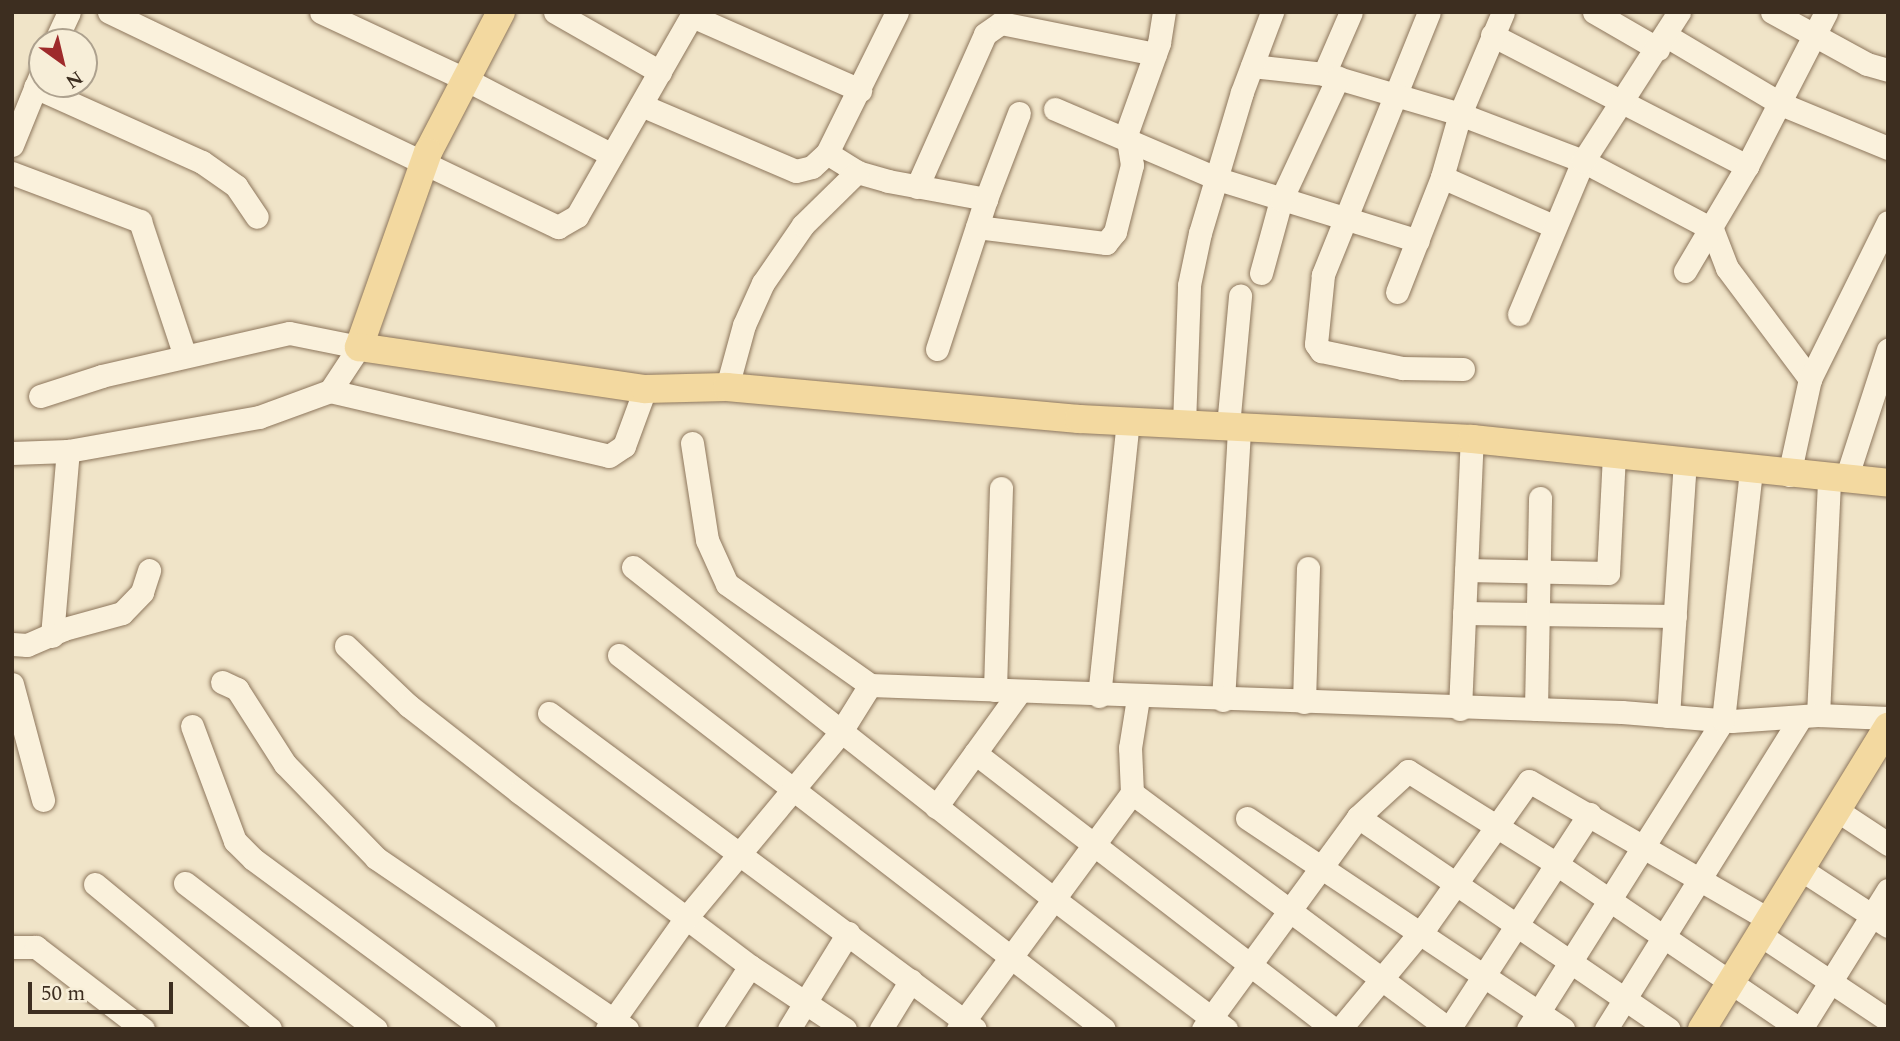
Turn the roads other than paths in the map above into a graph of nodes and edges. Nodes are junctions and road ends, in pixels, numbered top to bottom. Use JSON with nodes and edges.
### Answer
{"nodes":[{"id":1,"x":69,"y":12,"type":"edge"},
{"id":2,"x":109,"y":12,"type":"edge"},
{"id":3,"x":321,"y":12,"type":"edge"},
{"id":4,"x":501,"y":12,"type":"edge"},
{"id":5,"x":555,"y":12,"type":"edge"},
{"id":6,"x":897,"y":12,"type":"edge"},
{"id":7,"x":1164,"y":12,"type":"edge"},
{"id":8,"x":1272,"y":12,"type":"edge"},
{"id":9,"x":1352,"y":12,"type":"edge"},
{"id":10,"x":1429,"y":12,"type":"edge"},
{"id":11,"x":1503,"y":12,"type":"edge"},
{"id":12,"x":1594,"y":12,"type":"edge"},
{"id":13,"x":1679,"y":12,"type":"edge"},
{"id":14,"x":1772,"y":12,"type":"edge"},
{"id":15,"x":1826,"y":12,"type":"edge"},
{"id":16,"x":693,"y":14,"type":"edge"},
{"id":17,"x":62,"y":28,"type":"edge"},
{"id":18,"x":1492,"y":35,"type":"junction"},
{"id":19,"x":1816,"y":35,"type":"junction"},
{"id":20,"x":1662,"y":42,"type":"junction"},
{"id":21,"x":1155,"y":54,"type":"junction"},
{"id":22,"x":1252,"y":66,"type":"junction"},
{"id":23,"x":1888,"y":70,"type":"edge"},
{"id":24,"x":660,"y":72,"type":"junction"},
{"id":25,"x":1331,"y":76,"type":"junction"},
{"id":26,"x":465,"y":79,"type":"junction"},
{"id":27,"x":860,"y":90,"type":"junction"},
{"id":28,"x":1399,"y":93,"type":"junction"},
{"id":29,"x":28,"y":98,"type":"edge"},
{"id":30,"x":76,"y":98,"type":"edge"},
{"id":31,"x":1621,"y":100,"type":"junction"},
{"id":32,"x":1780,"y":104,"type":"junction"},
{"id":33,"x":641,"y":105,"type":"junction"},
{"id":34,"x":1055,"y":109,"type":"dead end"},
{"id":35,"x":1019,"y":113,"type":"dead end"},
{"id":36,"x":1460,"y":114,"type":"junction"},
{"id":37,"x":17,"y":119,"type":"edge"},
{"id":38,"x":1127,"y":141,"type":"junction"},
{"id":39,"x":12,"y":145,"type":"edge"},
{"id":40,"x":1888,"y":148,"type":"edge"},
{"id":41,"x":827,"y":153,"type":"junction"},
{"id":42,"x":612,"y":155,"type":"junction"},
{"id":43,"x":1583,"y":161,"type":"junction"},
{"id":44,"x":425,"y":163,"type":"junction"},
{"id":45,"x":1747,"y":166,"type":"junction"},
{"id":46,"x":857,"y":172,"type":"junction"},
{"id":47,"x":12,"y":173,"type":"edge"},
{"id":48,"x":1442,"y":177,"type":"junction"},
{"id":49,"x":1218,"y":178,"type":"junction"},
{"id":50,"x":917,"y":187,"type":"junction"},
{"id":51,"x":986,"y":198,"type":"junction"},
{"id":52,"x":1281,"y":200,"type":"junction"},
{"id":53,"x":257,"y":217,"type":"dead end"},
{"id":54,"x":1345,"y":222,"type":"junction"},
{"id":55,"x":1888,"y":222,"type":"edge"},
{"id":56,"x":1553,"y":226,"type":"junction"},
{"id":57,"x":976,"y":227,"type":"junction"},
{"id":58,"x":1712,"y":229,"type":"junction"},
{"id":59,"x":1418,"y":242,"type":"junction"},
{"id":60,"x":1685,"y":271,"type":"dead end"},
{"id":61,"x":1261,"y":273,"type":"dead end"},
{"id":62,"x":1397,"y":292,"type":"dead end"},
{"id":63,"x":1240,"y":296,"type":"dead end"},
{"id":64,"x":1519,"y":314,"type":"dead end"},
{"id":65,"x":359,"y":347,"type":"junction"},
{"id":66,"x":937,"y":349,"type":"dead end"},
{"id":67,"x":1888,"y":350,"type":"edge"},
{"id":68,"x":185,"y":356,"type":"junction"},
{"id":69,"x":1463,"y":369,"type":"dead end"},
{"id":70,"x":1810,"y":379,"type":"junction"},
{"id":71,"x":727,"y":387,"type":"junction"},
{"id":72,"x":645,"y":388,"type":"junction"},
{"id":73,"x":330,"y":391,"type":"junction"},
{"id":74,"x":40,"y":396,"type":"dead end"},
{"id":75,"x":1128,"y":421,"type":"junction"},
{"id":76,"x":1184,"y":424,"type":"junction"},
{"id":77,"x":1233,"y":427,"type":"junction"},
{"id":78,"x":1472,"y":439,"type":"junction"},
{"id":79,"x":692,"y":443,"type":"dead end"},
{"id":80,"x":68,"y":451,"type":"junction"},
{"id":81,"x":12,"y":453,"type":"edge"},
{"id":82,"x":1614,"y":455,"type":"junction"},
{"id":83,"x":1685,"y":463,"type":"junction"},
{"id":84,"x":1752,"y":471,"type":"junction"},
{"id":85,"x":1789,"y":475,"type":"junction"},
{"id":86,"x":1837,"y":479,"type":"junction"},
{"id":87,"x":1888,"y":483,"type":"edge"},
{"id":88,"x":1001,"y":488,"type":"dead end"},
{"id":89,"x":1540,"y":498,"type":"dead end"},
{"id":90,"x":633,"y":567,"type":"dead end"},
{"id":91,"x":1308,"y":568,"type":"dead end"},
{"id":92,"x":1536,"y":569,"type":"junction"},
{"id":93,"x":149,"y":570,"type":"dead end"},
{"id":94,"x":1466,"y":570,"type":"junction"},
{"id":95,"x":1464,"y":613,"type":"junction"},
{"id":96,"x":1534,"y":614,"type":"junction"},
{"id":97,"x":1675,"y":616,"type":"junction"},
{"id":98,"x":52,"y":636,"type":"junction"},
{"id":99,"x":12,"y":644,"type":"edge"},
{"id":100,"x":346,"y":646,"type":"dead end"},
{"id":101,"x":619,"y":655,"type":"dead end"},
{"id":102,"x":222,"y":682,"type":"dead end"},
{"id":103,"x":12,"y":684,"type":"edge"},
{"id":104,"x":870,"y":685,"type":"junction"},
{"id":105,"x":995,"y":690,"type":"junction"},
{"id":106,"x":1020,"y":691,"type":"junction"},
{"id":107,"x":1099,"y":696,"type":"junction"},
{"id":108,"x":1138,"y":698,"type":"junction"},
{"id":109,"x":1223,"y":699,"type":"junction"},
{"id":110,"x":1304,"y":702,"type":"junction"},
{"id":111,"x":1460,"y":709,"type":"junction"},
{"id":112,"x":1536,"y":709,"type":"junction"},
{"id":113,"x":549,"y":713,"type":"dead end"},
{"id":114,"x":1668,"y":716,"type":"junction"},
{"id":115,"x":1810,"y":716,"type":"junction"},
{"id":116,"x":1888,"y":718,"type":"edge"},
{"id":117,"x":1723,"y":720,"type":"junction"},
{"id":118,"x":192,"y":726,"type":"dead end"},
{"id":119,"x":1888,"y":727,"type":"edge"},
{"id":120,"x":840,"y":733,"type":"junction"},
{"id":121,"x":975,"y":753,"type":"junction"},
{"id":122,"x":1880,"y":756,"type":"edge"},
{"id":123,"x":792,"y":789,"type":"junction"},
{"id":124,"x":1132,"y":793,"type":"junction"},
{"id":125,"x":43,"y":800,"type":"dead end"},
{"id":126,"x":936,"y":807,"type":"junction"},
{"id":127,"x":1835,"y":809,"type":"junction"},
{"id":128,"x":1589,"y":814,"type":"junction"},
{"id":129,"x":1358,"y":817,"type":"junction"},
{"id":130,"x":1247,"y":818,"type":"dead end"},
{"id":131,"x":1494,"y":825,"type":"junction"},
{"id":132,"x":1888,"y":844,"type":"edge"},
{"id":133,"x":1094,"y":846,"type":"junction"},
{"id":134,"x":1643,"y":847,"type":"junction"},
{"id":135,"x":739,"y":852,"type":"junction"},
{"id":136,"x":1555,"y":863,"type":"junction"},
{"id":137,"x":1319,"y":867,"type":"junction"},
{"id":138,"x":1799,"y":868,"type":"junction"},
{"id":139,"x":1699,"y":879,"type":"junction"},
{"id":140,"x":186,"y":883,"type":"dead end"},
{"id":141,"x":95,"y":884,"type":"dead end"},
{"id":142,"x":1453,"y":884,"type":"junction"},
{"id":143,"x":1888,"y":890,"type":"edge"},
{"id":144,"x":1054,"y":899,"type":"junction"},
{"id":145,"x":1609,"y":901,"type":"junction"},
{"id":146,"x":1288,"y":910,"type":"junction"},
{"id":147,"x":685,"y":918,"type":"junction"},
{"id":148,"x":1880,"y":921,"type":"edge"},
{"id":149,"x":1514,"y":924,"type":"junction"},
{"id":150,"x":1764,"y":927,"type":"junction"},
{"id":151,"x":848,"y":933,"type":"junction"},
{"id":152,"x":1420,"y":933,"type":"junction"},
{"id":153,"x":1662,"y":938,"type":"junction"},
{"id":154,"x":12,"y":947,"type":"edge"},
{"id":155,"x":1011,"y":959,"type":"junction"},
{"id":156,"x":1569,"y":961,"type":"junction"},
{"id":157,"x":1250,"y":965,"type":"junction"},
{"id":158,"x":750,"y":966,"type":"junction"},
{"id":159,"x":1482,"y":976,"type":"junction"},
{"id":160,"x":1383,"y":977,"type":"junction"},
{"id":161,"x":911,"y":980,"type":"junction"},
{"id":162,"x":1830,"y":981,"type":"junction"},
{"id":163,"x":1730,"y":983,"type":"junction"},
{"id":164,"x":1625,"y":999,"type":"junction"},
{"id":165,"x":806,"y":1003,"type":"junction"},
{"id":166,"x":1533,"y":1020,"type":"edge"},
{"id":167,"x":1888,"y":1020,"type":"edge"},
{"id":168,"x":615,"y":1025,"type":"edge"},
{"id":169,"x":1213,"y":1025,"type":"edge"},
{"id":170,"x":965,"y":1026,"type":"edge"},
{"id":171,"x":143,"y":1029,"type":"edge"},
{"id":172,"x":270,"y":1029,"type":"edge"},
{"id":173,"x":376,"y":1029,"type":"edge"},
{"id":174,"x":484,"y":1029,"type":"edge"},
{"id":175,"x":709,"y":1029,"type":"edge"},
{"id":176,"x":789,"y":1029,"type":"edge"},
{"id":177,"x":845,"y":1029,"type":"edge"},
{"id":178,"x":881,"y":1029,"type":"edge"},
{"id":179,"x":1104,"y":1029,"type":"edge"},
{"id":180,"x":1334,"y":1029,"type":"edge"},
{"id":181,"x":1340,"y":1029,"type":"edge"},
{"id":182,"x":1563,"y":1029,"type":"edge"},
{"id":183,"x":1606,"y":1029,"type":"edge"},
{"id":184,"x":1669,"y":1029,"type":"edge"},
{"id":185,"x":1702,"y":1029,"type":"edge"},
{"id":186,"x":1800,"y":1029,"type":"edge"}],
"edges":[{"from":1,"to":17,"type":"street"},
{"from":2,"to":44,"type":"street"},
{"from":3,"to":26,"type":"street"},
{"from":4,"to":26,"type":"main road"},
{"from":5,"to":24,"type":"street"},
{"from":6,"to":27,"type":"street"},
{"from":7,"to":21,"type":"street"},
{"from":8,"to":22,"type":"street"},
{"from":9,"to":25,"type":"street"},
{"from":10,"to":28,"type":"street"},
{"from":11,"to":18,"type":"street"},
{"from":12,"to":20,"type":"street"},
{"from":13,"to":20,"type":"street"},
{"from":14,"to":19,"type":"street"},
{"from":15,"to":19,"type":"street"},
{"from":16,"to":24,"type":"street"},
{"from":16,"to":27,"type":"street"},
{"from":18,"to":31,"type":"street"},
{"from":18,"to":36,"type":"street"},
{"from":19,"to":23,"type":"street"},
{"from":19,"to":32,"type":"street"},
{"from":20,"to":31,"type":"street"},
{"from":20,"to":32,"type":"street"},
{"from":21,"to":38,"type":"street"},
{"from":21,"to":50,"type":"street"},
{"from":22,"to":25,"type":"street"},
{"from":22,"to":49,"type":"street"},
{"from":24,"to":33,"type":"street"},
{"from":25,"to":28,"type":"street"},
{"from":25,"to":52,"type":"street"},
{"from":26,"to":42,"type":"street"},
{"from":26,"to":44,"type":"main road"},
{"from":27,"to":41,"type":"street"},
{"from":28,"to":36,"type":"street"},
{"from":28,"to":54,"type":"street"},
{"from":29,"to":37,"type":"street"},
{"from":30,"to":53,"type":"street"},
{"from":31,"to":43,"type":"street"},
{"from":31,"to":45,"type":"street"},
{"from":32,"to":40,"type":"street"},
{"from":32,"to":45,"type":"street"},
{"from":33,"to":41,"type":"street"},
{"from":33,"to":42,"type":"street"},
{"from":34,"to":38,"type":"street"},
{"from":35,"to":51,"type":"street"},
{"from":36,"to":43,"type":"street"},
{"from":36,"to":48,"type":"street"},
{"from":37,"to":39,"type":"street"},
{"from":38,"to":49,"type":"street"},
{"from":38,"to":57,"type":"street"},
{"from":41,"to":46,"type":"street"},
{"from":42,"to":44,"type":"street"},
{"from":43,"to":56,"type":"street"},
{"from":43,"to":58,"type":"street"},
{"from":44,"to":65,"type":"main road"},
{"from":45,"to":58,"type":"street"},
{"from":46,"to":50,"type":"street"},
{"from":46,"to":71,"type":"street"},
{"from":47,"to":68,"type":"street"},
{"from":48,"to":56,"type":"street"},
{"from":48,"to":59,"type":"street"},
{"from":49,"to":52,"type":"street"},
{"from":49,"to":76,"type":"street"},
{"from":50,"to":51,"type":"street"},
{"from":51,"to":57,"type":"street"},
{"from":52,"to":54,"type":"street"},
{"from":52,"to":61,"type":"street"},
{"from":54,"to":59,"type":"street"},
{"from":54,"to":69,"type":"street"},
{"from":55,"to":70,"type":"street"},
{"from":56,"to":64,"type":"street"},
{"from":57,"to":66,"type":"street"},
{"from":58,"to":60,"type":"street"},
{"from":58,"to":70,"type":"street"},
{"from":59,"to":62,"type":"street"},
{"from":63,"to":77,"type":"street"},
{"from":65,"to":68,"type":"street"},
{"from":65,"to":72,"type":"main road"},
{"from":65,"to":73,"type":"street"},
{"from":67,"to":86,"type":"street"},
{"from":68,"to":74,"type":"street"},
{"from":70,"to":85,"type":"street"},
{"from":71,"to":72,"type":"main road"},
{"from":71,"to":75,"type":"main road"},
{"from":72,"to":73,"type":"street"},
{"from":73,"to":80,"type":"street"},
{"from":75,"to":76,"type":"main road"},
{"from":75,"to":107,"type":"street"},
{"from":76,"to":77,"type":"main road"},
{"from":77,"to":78,"type":"main road"},
{"from":77,"to":109,"type":"street"},
{"from":78,"to":82,"type":"main road"},
{"from":78,"to":94,"type":"street"},
{"from":79,"to":104,"type":"street"},
{"from":80,"to":81,"type":"street"},
{"from":80,"to":98,"type":"street"},
{"from":82,"to":83,"type":"main road"},
{"from":82,"to":92,"type":"street"},
{"from":83,"to":84,"type":"main road"},
{"from":83,"to":97,"type":"street"},
{"from":84,"to":85,"type":"main road"},
{"from":84,"to":117,"type":"street"},
{"from":85,"to":86,"type":"main road"},
{"from":86,"to":87,"type":"main road"},
{"from":86,"to":115,"type":"street"},
{"from":88,"to":105,"type":"street"},
{"from":89,"to":92,"type":"street"},
{"from":90,"to":120,"type":"street"},
{"from":91,"to":110,"type":"street"},
{"from":92,"to":94,"type":"street"},
{"from":92,"to":96,"type":"street"},
{"from":93,"to":98,"type":"street"},
{"from":94,"to":95,"type":"street"},
{"from":95,"to":96,"type":"street"},
{"from":95,"to":111,"type":"street"},
{"from":96,"to":97,"type":"street"},
{"from":96,"to":112,"type":"street"},
{"from":97,"to":114,"type":"street"},
{"from":98,"to":99,"type":"street"},
{"from":100,"to":147,"type":"street"},
{"from":101,"to":123,"type":"street"},
{"from":102,"to":168,"type":"street"},
{"from":103,"to":125,"type":"street"},
{"from":104,"to":105,"type":"street"},
{"from":104,"to":120,"type":"street"},
{"from":105,"to":106,"type":"street"},
{"from":106,"to":107,"type":"street"},
{"from":106,"to":121,"type":"street"},
{"from":107,"to":108,"type":"street"},
{"from":108,"to":109,"type":"street"},
{"from":108,"to":124,"type":"street"},
{"from":109,"to":110,"type":"street"},
{"from":110,"to":111,"type":"street"},
{"from":111,"to":112,"type":"street"},
{"from":112,"to":114,"type":"street"},
{"from":113,"to":135,"type":"street"},
{"from":114,"to":117,"type":"street"},
{"from":115,"to":116,"type":"street"},
{"from":115,"to":117,"type":"street"},
{"from":115,"to":139,"type":"street"},
{"from":117,"to":134,"type":"street"},
{"from":118,"to":174,"type":"street"},
{"from":119,"to":122,"type":"main road"},
{"from":120,"to":123,"type":"street"},
{"from":120,"to":126,"type":"street"},
{"from":121,"to":126,"type":"street"},
{"from":121,"to":133,"type":"street"},
{"from":122,"to":127,"type":"main road"},
{"from":123,"to":135,"type":"street"},
{"from":123,"to":155,"type":"street"},
{"from":124,"to":133,"type":"street"},
{"from":124,"to":146,"type":"street"},
{"from":126,"to":144,"type":"street"},
{"from":127,"to":132,"type":"street"},
{"from":127,"to":138,"type":"main road"},
{"from":128,"to":131,"type":"street"},
{"from":128,"to":134,"type":"street"},
{"from":128,"to":136,"type":"street"},
{"from":129,"to":131,"type":"street"},
{"from":129,"to":137,"type":"street"},
{"from":129,"to":142,"type":"street"},
{"from":130,"to":137,"type":"street"},
{"from":131,"to":136,"type":"street"},
{"from":131,"to":142,"type":"street"},
{"from":133,"to":144,"type":"street"},
{"from":133,"to":157,"type":"street"},
{"from":134,"to":139,"type":"street"},
{"from":134,"to":145,"type":"street"},
{"from":135,"to":147,"type":"street"},
{"from":135,"to":151,"type":"street"},
{"from":136,"to":145,"type":"street"},
{"from":136,"to":149,"type":"street"},
{"from":137,"to":146,"type":"street"},
{"from":137,"to":152,"type":"street"},
{"from":138,"to":148,"type":"street"},
{"from":138,"to":150,"type":"main road"},
{"from":139,"to":150,"type":"street"},
{"from":139,"to":153,"type":"street"},
{"from":140,"to":173,"type":"street"},
{"from":141,"to":172,"type":"street"},
{"from":142,"to":149,"type":"street"},
{"from":142,"to":152,"type":"street"},
{"from":143,"to":148,"type":"street"},
{"from":144,"to":155,"type":"street"},
{"from":144,"to":169,"type":"street"},
{"from":145,"to":153,"type":"street"},
{"from":145,"to":156,"type":"street"},
{"from":146,"to":157,"type":"street"},
{"from":146,"to":160,"type":"street"},
{"from":147,"to":158,"type":"street"},
{"from":147,"to":168,"type":"street"},
{"from":148,"to":162,"type":"street"},
{"from":149,"to":156,"type":"street"},
{"from":149,"to":159,"type":"street"},
{"from":150,"to":162,"type":"street"},
{"from":150,"to":163,"type":"main road"},
{"from":151,"to":161,"type":"street"},
{"from":151,"to":165,"type":"street"},
{"from":152,"to":159,"type":"street"},
{"from":152,"to":160,"type":"street"},
{"from":153,"to":163,"type":"street"},
{"from":153,"to":164,"type":"street"},
{"from":154,"to":171,"type":"street"},
{"from":155,"to":170,"type":"street"},
{"from":155,"to":179,"type":"street"},
{"from":156,"to":164,"type":"street"},
{"from":156,"to":166,"type":"street"},
{"from":157,"to":169,"type":"street"},
{"from":157,"to":180,"type":"street"},
{"from":158,"to":165,"type":"street"},
{"from":158,"to":175,"type":"street"},
{"from":159,"to":160,"type":"street"},
{"from":159,"to":166,"type":"street"},
{"from":160,"to":181,"type":"street"},
{"from":161,"to":170,"type":"street"},
{"from":161,"to":178,"type":"street"},
{"from":162,"to":167,"type":"street"},
{"from":162,"to":186,"type":"street"},
{"from":163,"to":185,"type":"main road"},
{"from":163,"to":186,"type":"street"},
{"from":164,"to":183,"type":"street"},
{"from":164,"to":184,"type":"street"},
{"from":165,"to":176,"type":"street"},
{"from":165,"to":177,"type":"street"},
{"from":166,"to":182,"type":"street"}]}
